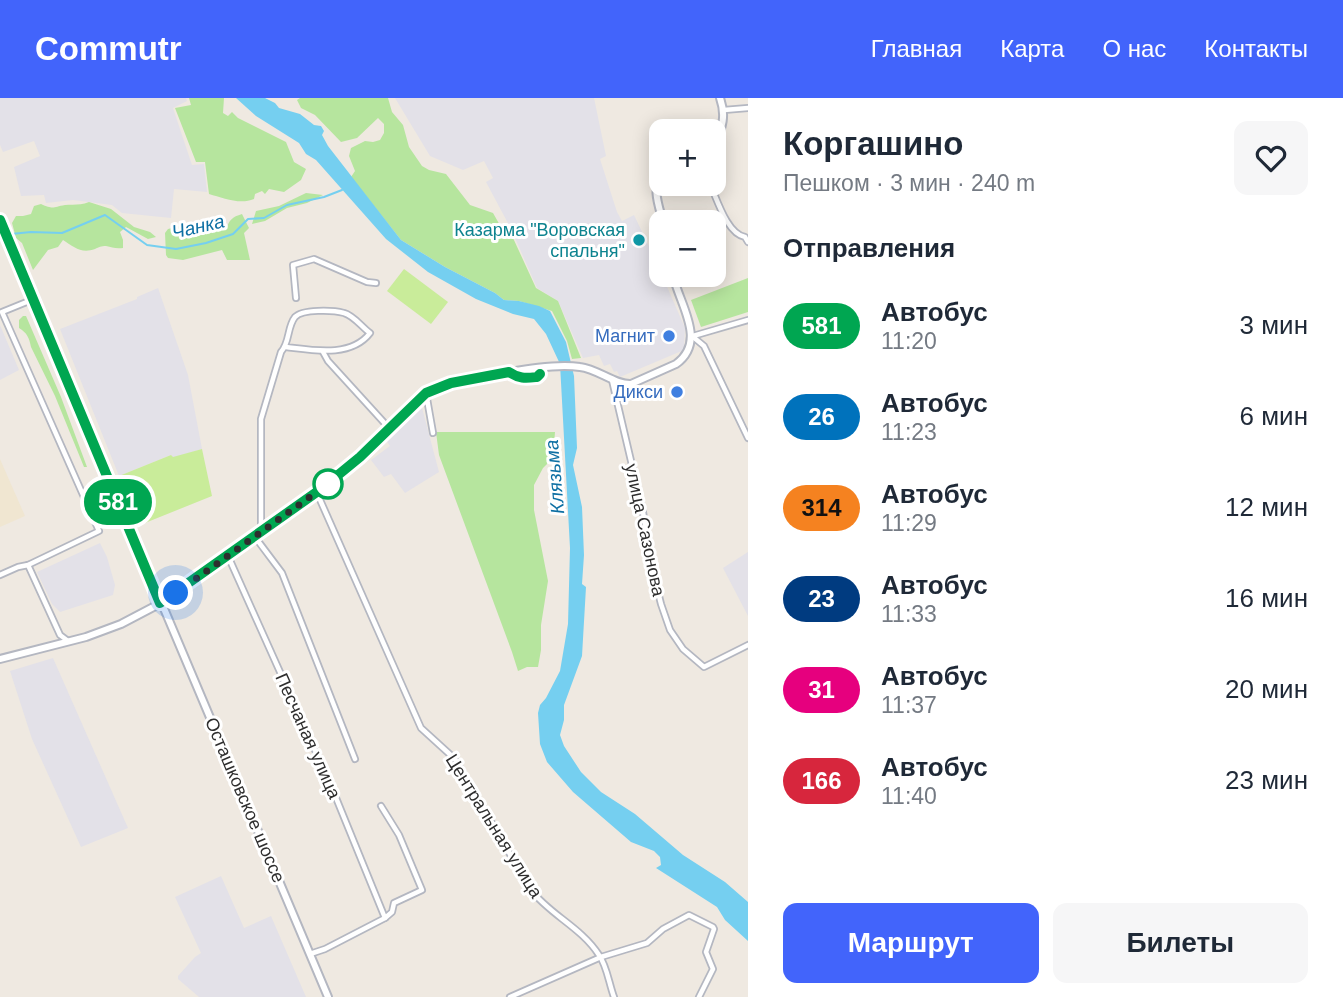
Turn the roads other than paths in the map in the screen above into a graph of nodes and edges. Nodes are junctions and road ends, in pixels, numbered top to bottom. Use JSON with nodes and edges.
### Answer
{"nodes":[{"id":1,"x":720,"y":98,"type":"edge"},
{"id":2,"x":748,"y":108,"type":"edge"},
{"id":3,"x":724,"y":110,"type":"junction"},
{"id":4,"x":722,"y":119,"type":"edge"},
{"id":5,"x":716,"y":196,"type":"edge"},
{"id":6,"x":0,"y":220,"type":"edge"},
{"id":7,"x":748,"y":242,"type":"edge"},
{"id":8,"x":376,"y":283,"type":"dead end"},
{"id":9,"x":677,"y":287,"type":"edge"},
{"id":10,"x":296,"y":298,"type":"dead end"},
{"id":11,"x":34,"y":299,"type":"junction"},
{"id":12,"x":748,"y":320,"type":"edge"},
{"id":13,"x":692,"y":336,"type":"junction"},
{"id":14,"x":286,"y":347,"type":"junction"},
{"id":15,"x":323,"y":352,"type":"junction"},
{"id":16,"x":612,"y":379,"type":"junction"},
{"id":17,"x":426,"y":393,"type":"junction"},
{"id":18,"x":389,"y":429,"type":"junction"},
{"id":19,"x":433,"y":433,"type":"dead end"},
{"id":20,"x":748,"y":438,"type":"edge"},
{"id":21,"x":317,"y":492,"type":"junction"},
{"id":22,"x":258,"y":535,"type":"junction"},
{"id":23,"x":228,"y":556,"type":"junction"},
{"id":24,"x":29,"y":565,"type":"junction"},
{"id":25,"x":0,"y":575,"type":"edge"},
{"id":26,"x":160,"y":603,"type":"junction"},
{"id":27,"x":61,"y":635,"type":"junction"},
{"id":28,"x":69,"y":642,"type":"junction"},
{"id":29,"x":58,"y":645,"type":"junction"},
{"id":30,"x":748,"y":645,"type":"edge"},
{"id":31,"x":0,"y":659,"type":"edge"},
{"id":32,"x":355,"y":759,"type":"dead end"},
{"id":33,"x":380,"y":806,"type":"dead end"},
{"id":34,"x":385,"y":918,"type":"junction"},
{"id":35,"x":310,"y":954,"type":"junction"},
{"id":36,"x":601,"y":957,"type":"junction"},
{"id":37,"x":328,"y":997,"type":"edge"},
{"id":38,"x":510,"y":997,"type":"edge"},
{"id":39,"x":614,"y":997,"type":"edge"},
{"id":40,"x":699,"y":997,"type":"edge"}],
"edges":[{"from":1,"to":3,"type":"main road"},
{"from":2,"to":3,"type":"street"},
{"from":3,"to":4,"type":"main road"},
{"from":5,"to":7,"type":"street"},
{"from":6,"to":11,"type":"main road","name":"Осташковское шоссе"},
{"from":8,"to":10,"type":"street"},
{"from":9,"to":13,"type":"main road"},
{"from":11,"to":24,"type":"street"},
{"from":11,"to":26,"type":"main road","name":"Осташковское шоссе"},
{"from":12,"to":13,"type":"street"},
{"from":13,"to":16,"type":"main road"},
{"from":13,"to":20,"type":"street"},
{"from":14,"to":15,"type":"street"},
{"from":14,"to":15,"type":"street"},
{"from":14,"to":22,"type":"street"},
{"from":15,"to":18,"type":"street"},
{"from":16,"to":17,"type":"main road"},
{"from":16,"to":30,"type":"street","name":"улица Сазонова"},
{"from":17,"to":18,"type":"main road"},
{"from":17,"to":19,"type":"street"},
{"from":18,"to":21,"type":"main road"},
{"from":21,"to":22,"type":"main road"},
{"from":21,"to":36,"type":"street","name":"Центральная улица"},
{"from":22,"to":23,"type":"main road"},
{"from":22,"to":32,"type":"street"},
{"from":23,"to":26,"type":"main road"},
{"from":23,"to":34,"type":"street","name":"Песчаная улица"},
{"from":24,"to":25,"type":"street"},
{"from":24,"to":27,"type":"street"},
{"from":26,"to":28,"type":"main road"},
{"from":26,"to":35,"type":"main road","name":"Осташковское шоссе"},
{"from":27,"to":28,"type":"street"},
{"from":27,"to":29,"type":"street"},
{"from":28,"to":29,"type":"main road"},
{"from":29,"to":31,"type":"main road"},
{"from":33,"to":34,"type":"street"},
{"from":34,"to":35,"type":"street"},
{"from":35,"to":37,"type":"main road","name":"Осташковское шоссе"},
{"from":36,"to":38,"type":"street"},
{"from":36,"to":39,"type":"street","name":"Центральная улица"},
{"from":36,"to":40,"type":"street"}]}
